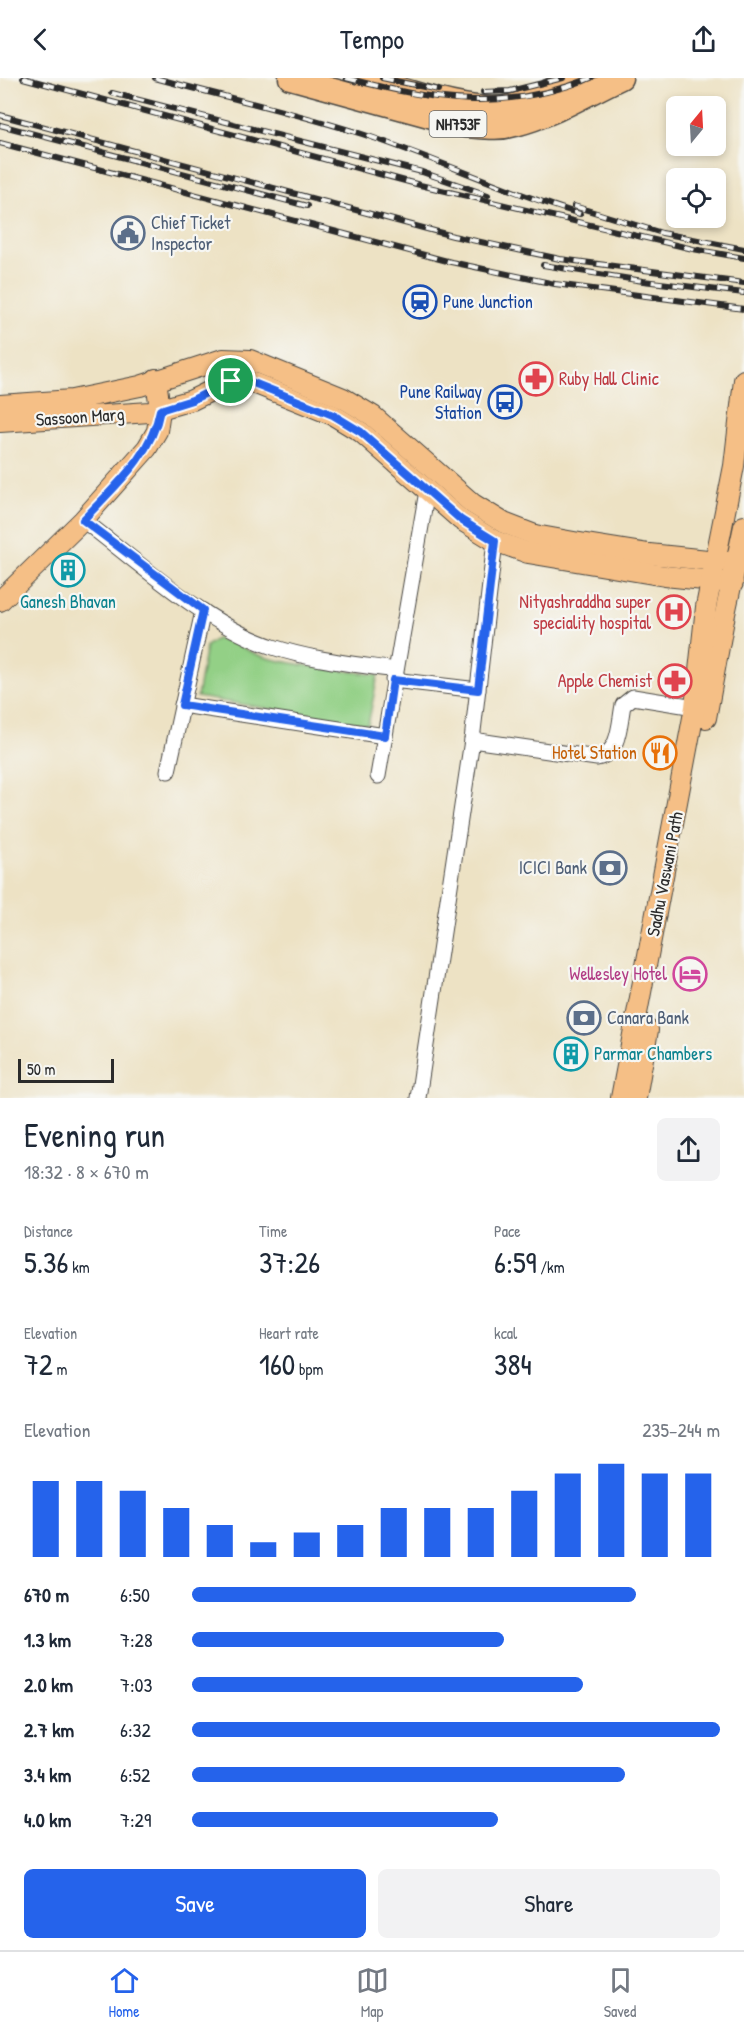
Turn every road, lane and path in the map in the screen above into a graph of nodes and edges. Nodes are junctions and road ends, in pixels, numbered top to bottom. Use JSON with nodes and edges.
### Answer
{"nodes":[{"id":1,"x":290,"y":78,"type":"edge"},
{"id":2,"x":365,"y":78,"type":"edge"},
{"id":3,"x":621,"y":78,"type":"edge"},
{"id":4,"x":567,"y":80,"type":"edge"},
{"id":5,"x":156,"y":380,"type":"junction"},
{"id":6,"x":744,"y":380,"type":"edge"},
{"id":7,"x":0,"y":405,"type":"edge"},
{"id":8,"x":75,"y":408,"type":"junction"},
{"id":9,"x":160,"y":410,"type":"junction"},
{"id":10,"x":0,"y":422,"type":"edge"},
{"id":11,"x":427,"y":491,"type":"junction"},
{"id":12,"x":83,"y":520,"type":"junction"},
{"id":13,"x":722,"y":526,"type":"junction"},
{"id":14,"x":744,"y":529,"type":"edge"},
{"id":15,"x":495,"y":541,"type":"junction"},
{"id":16,"x":715,"y":561,"type":"junction"},
{"id":17,"x":737,"y":563,"type":"junction"},
{"id":18,"x":711,"y":580,"type":"junction"},
{"id":19,"x":733,"y":583,"type":"junction"},
{"id":20,"x":0,"y":601,"type":"edge"},
{"id":21,"x":203,"y":610,"type":"junction"},
{"id":22,"x":394,"y":675,"type":"junction"},
{"id":23,"x":478,"y":690,"type":"junction"},
{"id":24,"x":182,"y":705,"type":"junction"},
{"id":25,"x":695,"y":706,"type":"junction"},
{"id":26,"x":385,"y":736,"type":"junction"},
{"id":27,"x":472,"y":740,"type":"junction"},
{"id":28,"x":168,"y":771,"type":"dead end"},
{"id":29,"x":378,"y":776,"type":"dead end"},
{"id":30,"x":418,"y":1098,"type":"edge"},
{"id":31,"x":621,"y":1098,"type":"edge"},
{"id":32,"x":636,"y":1098,"type":"edge"}],
"edges":[{"from":1,"to":3,"type":"highway","number":"NH753F"},
{"from":2,"to":4,"type":"highway","number":"NH753F"},
{"from":5,"to":8,"type":"main road","name":"Sassoon Marg"},
{"from":5,"to":9,"type":"main road"},
{"from":5,"to":16,"type":"main road","name":"Sassoon Marg"},
{"from":6,"to":13,"type":"main road","name":"Sadhu Vaswani Path"},
{"from":7,"to":8,"type":"main road","name":"Sassoon Marg"},
{"from":8,"to":9,"type":"main road","name":"Sassoon Marg"},
{"from":8,"to":10,"type":"main road","name":"Sassoon Marg"},
{"from":9,"to":11,"type":"main road","name":"Sassoon Marg"},
{"from":9,"to":12,"type":"main road"},
{"from":11,"to":15,"type":"main road","name":"Sassoon Marg"},
{"from":11,"to":22,"type":"street"},
{"from":12,"to":20,"type":"main road"},
{"from":12,"to":21,"type":"street"},
{"from":13,"to":14,"type":"street"},
{"from":13,"to":16,"type":"main road","name":"Sadhu Vaswani Path"},
{"from":14,"to":17,"type":"main road"},
{"from":15,"to":18,"type":"main road","name":"Sassoon Marg"},
{"from":15,"to":23,"type":"street"},
{"from":16,"to":17,"type":"main road"},
{"from":16,"to":18,"type":"main road","name":"Sadhu Vaswani Path"},
{"from":17,"to":19,"type":"main road"},
{"from":18,"to":19,"type":"main road","name":"Sassoon Marg"},
{"from":18,"to":25,"type":"main road","name":"Sadhu Vaswani Path"},
{"from":19,"to":32,"type":"main road"},
{"from":21,"to":22,"type":"street"},
{"from":21,"to":24,"type":"street"},
{"from":22,"to":23,"type":"street"},
{"from":22,"to":26,"type":"street"},
{"from":23,"to":27,"type":"street"},
{"from":24,"to":26,"type":"street"},
{"from":24,"to":28,"type":"street"},
{"from":25,"to":27,"type":"street"},
{"from":25,"to":31,"type":"main road","name":"Sadhu Vaswani Path"},
{"from":26,"to":29,"type":"street"},
{"from":27,"to":30,"type":"street"}]}
